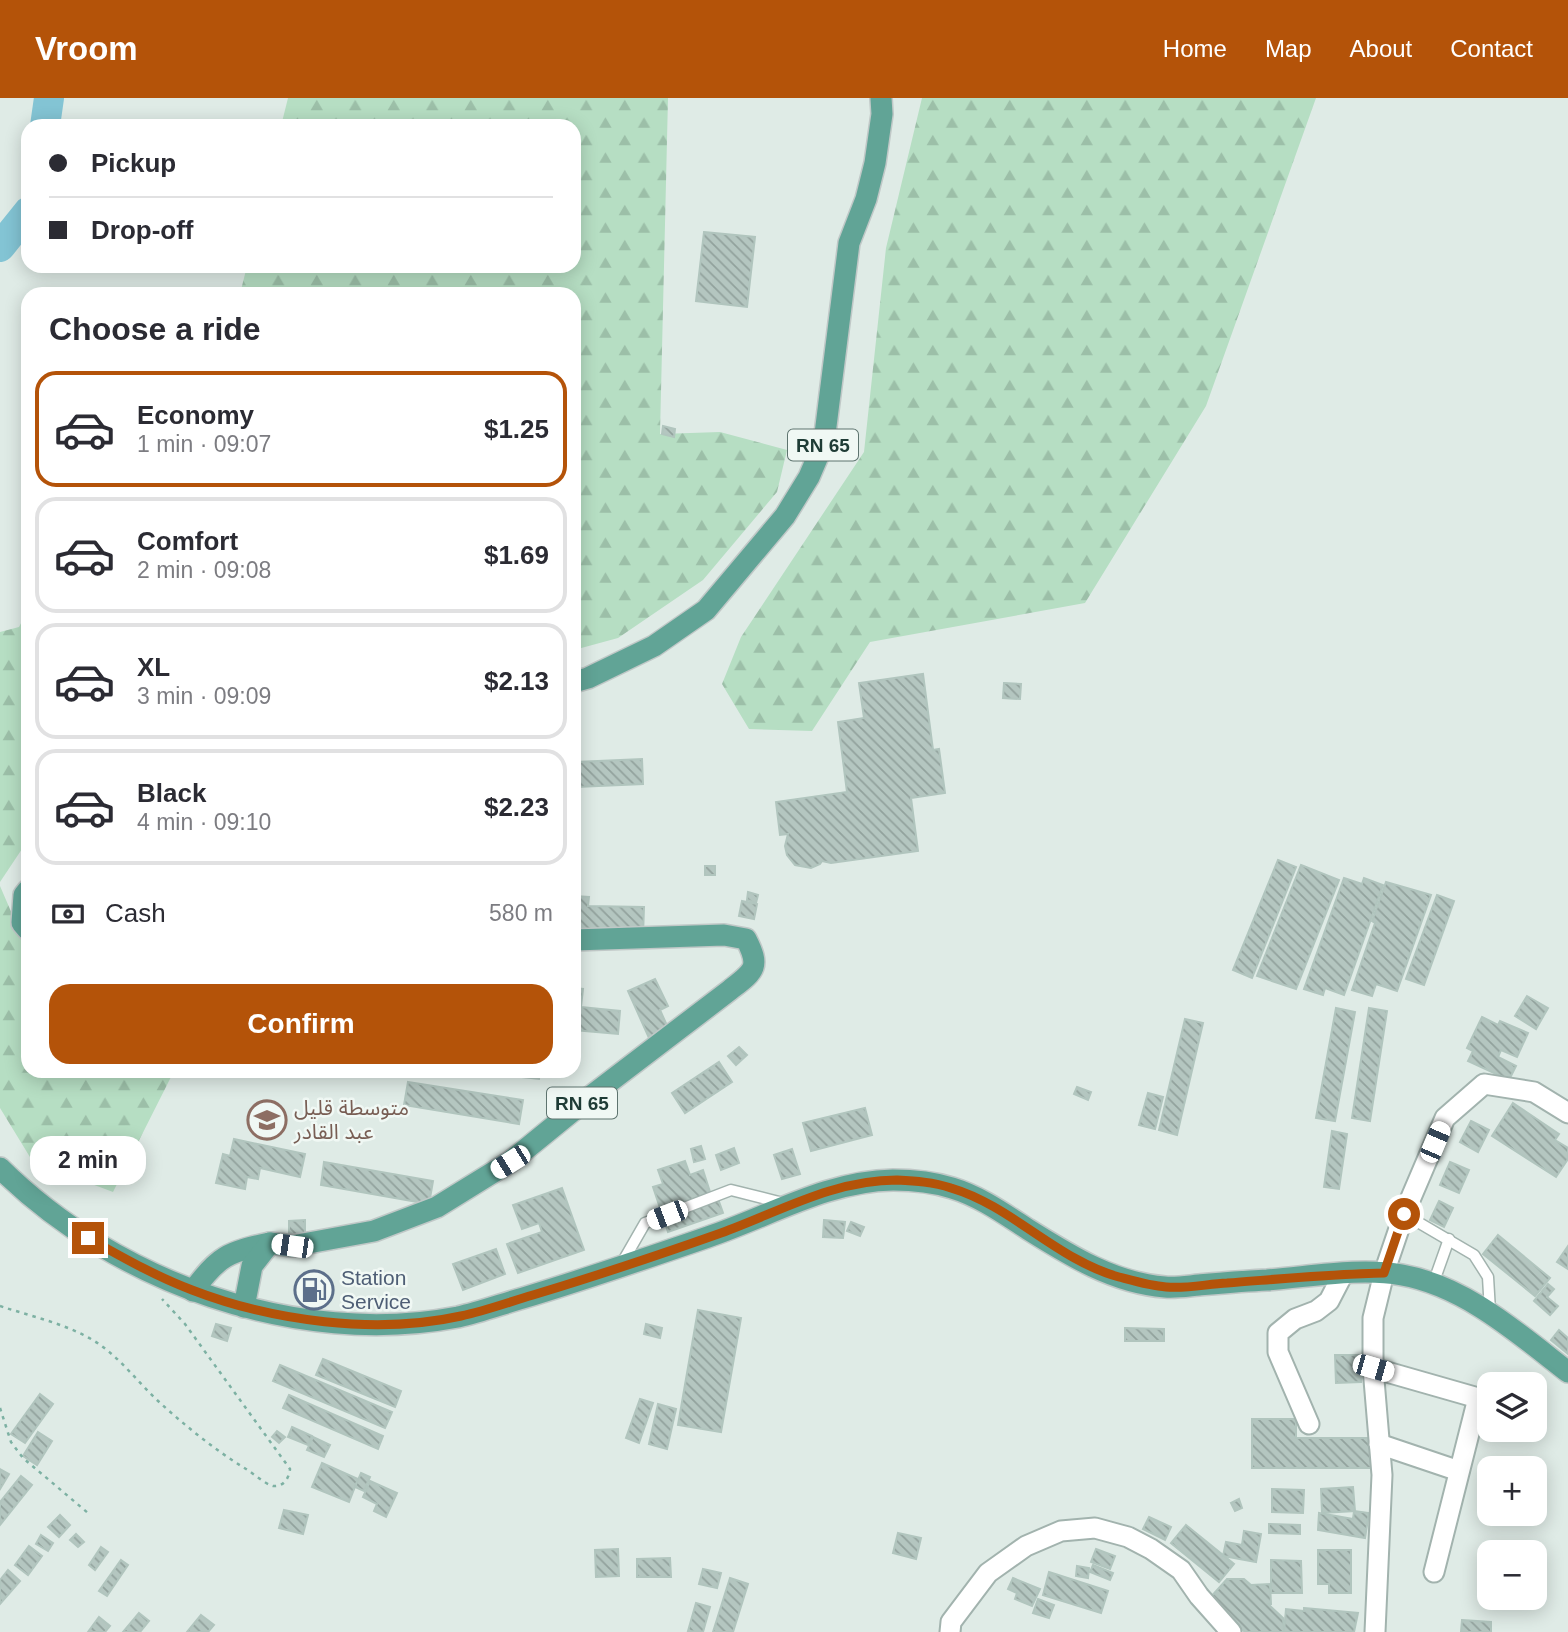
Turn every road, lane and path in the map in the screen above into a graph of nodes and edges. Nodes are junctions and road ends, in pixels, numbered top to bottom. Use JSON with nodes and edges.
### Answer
{"nodes":[{"id":1,"x":881,"y":98,"type":"edge"},
{"id":2,"x":581,"y":680,"type":"edge"},
{"id":3,"x":581,"y":940,"type":"edge"},
{"id":4,"x":1568,"y":1113,"type":"edge"},
{"id":5,"x":0,"y":1168,"type":"edge"},
{"id":6,"x":790,"y":1205,"type":"junction"},
{"id":7,"x":1404,"y":1214,"type":"junction"},
{"id":8,"x":1449,"y":1239,"type":"junction"},
{"id":9,"x":270,"y":1243,"type":"junction"},
{"id":10,"x":620,"y":1267,"type":"junction"},
{"id":11,"x":1384,"y":1273,"type":"junction"},
{"id":12,"x":1343,"y":1274,"type":"junction"},
{"id":13,"x":1433,"y":1284,"type":"junction"},
{"id":14,"x":193,"y":1291,"type":"junction"},
{"id":15,"x":160,"y":1297,"type":"dead end"},
{"id":16,"x":0,"y":1306,"type":"edge"},
{"id":17,"x":244,"y":1307,"type":"junction"},
{"id":18,"x":1490,"y":1311,"type":"junction"},
{"id":19,"x":1373,"y":1368,"type":"junction"},
{"id":20,"x":1568,"y":1373,"type":"edge"},
{"id":21,"x":0,"y":1408,"type":"edge"},
{"id":22,"x":1309,"y":1424,"type":"dead end"},
{"id":23,"x":1379,"y":1444,"type":"junction"},
{"id":24,"x":1460,"y":1471,"type":"junction"},
{"id":25,"x":88,"y":1513,"type":"dead end"},
{"id":26,"x":1434,"y":1572,"type":"dead end"},
{"id":27,"x":950,"y":1632,"type":"edge"},
{"id":28,"x":1231,"y":1632,"type":"edge"},
{"id":29,"x":1375,"y":1632,"type":"edge"}],
"edges":[{"from":1,"to":2,"type":"main road","number":"RN 65"},
{"from":3,"to":9,"type":"main road","number":"RN 65"},
{"from":4,"to":7,"type":"street"},
{"from":5,"to":14,"type":"main road"},
{"from":6,"to":10,"type":"main road"},
{"from":6,"to":10,"type":"lane"},
{"from":6,"to":12,"type":"main road"},
{"from":7,"to":8,"type":"lane"},
{"from":7,"to":11,"type":"street"},
{"from":8,"to":13,"type":"lane"},
{"from":8,"to":18,"type":"lane"},
{"from":9,"to":14,"type":"main road"},
{"from":9,"to":17,"type":"main road"},
{"from":10,"to":17,"type":"main road"},
{"from":11,"to":12,"type":"main road"},
{"from":11,"to":13,"type":"main road"},
{"from":11,"to":19,"type":"street"},
{"from":12,"to":22,"type":"street"},
{"from":13,"to":18,"type":"main road"},
{"from":14,"to":17,"type":"main road"},
{"from":15,"to":16,"type":"path"},
{"from":18,"to":20,"type":"main road"},
{"from":19,"to":23,"type":"street"},
{"from":19,"to":24,"type":"street"},
{"from":21,"to":25,"type":"path"},
{"from":23,"to":24,"type":"street"},
{"from":23,"to":29,"type":"street"},
{"from":24,"to":26,"type":"street"},
{"from":27,"to":28,"type":"street"}]}
